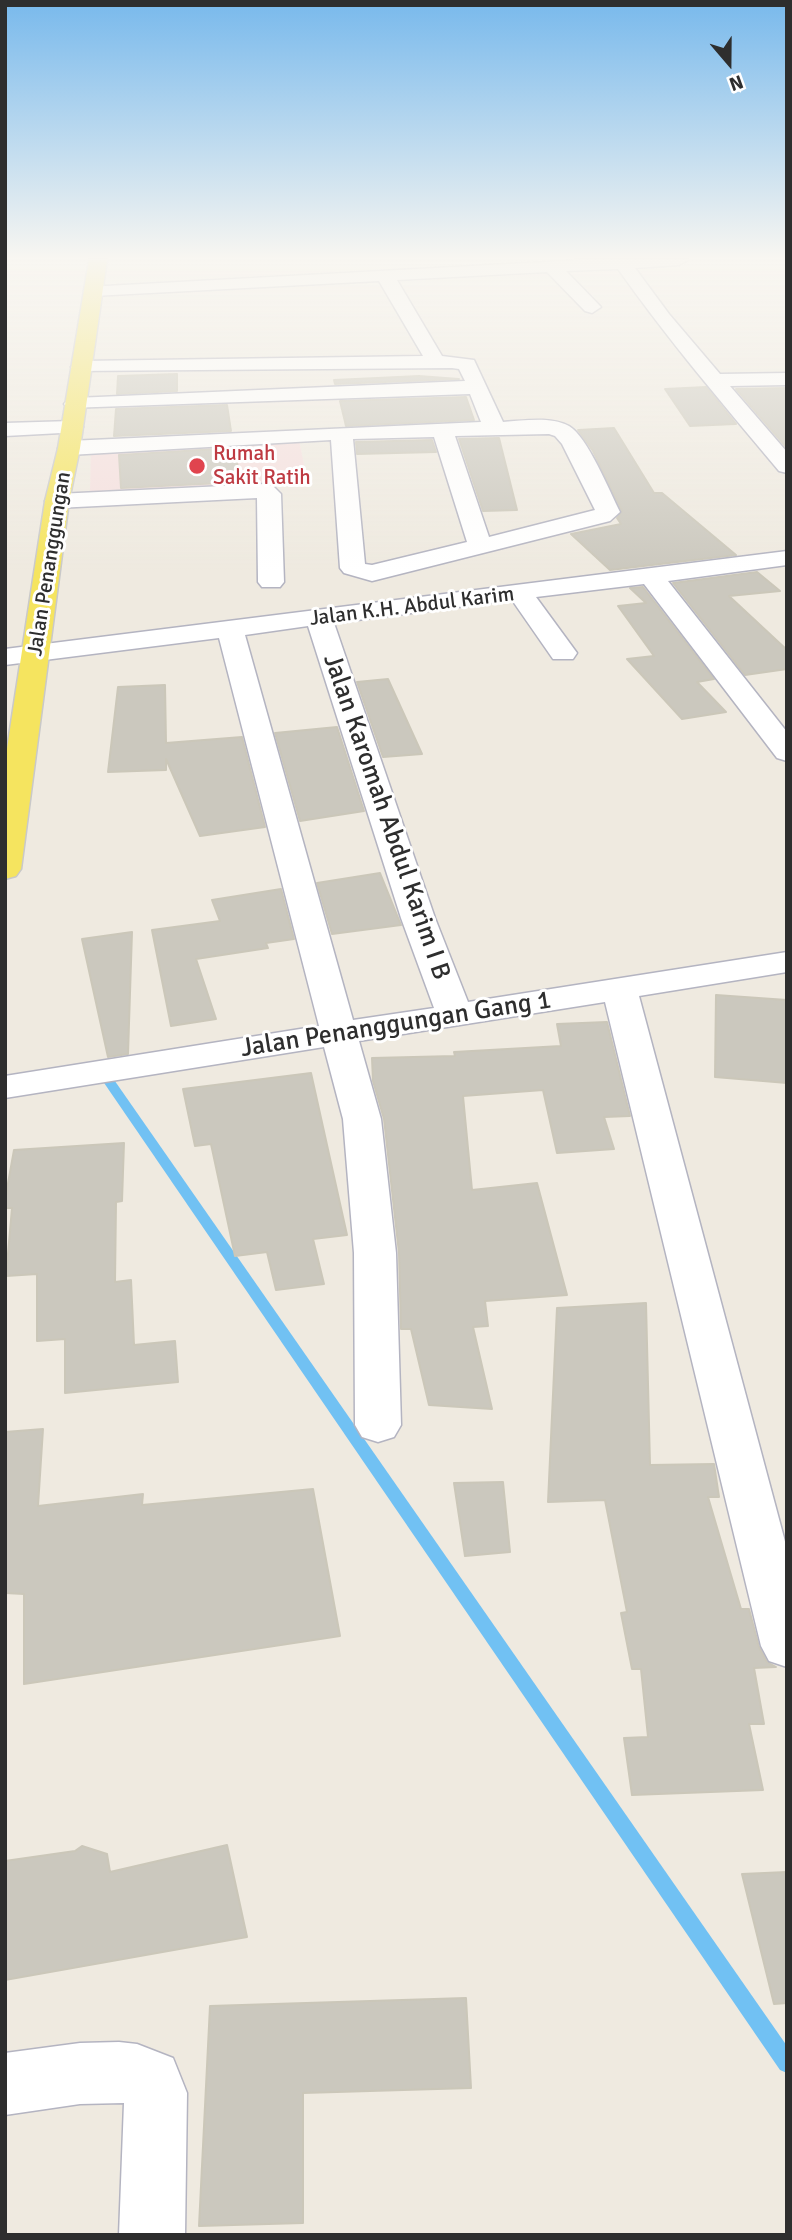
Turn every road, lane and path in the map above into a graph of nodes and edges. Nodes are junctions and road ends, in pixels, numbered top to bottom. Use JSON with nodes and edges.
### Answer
{"nodes":[{"id":1,"x":256,"y":365,"type":"edge"},
{"id":2,"x":467,"y":365,"type":"edge"},
{"id":3,"x":701,"y":365,"type":"edge"},
{"id":4,"x":81,"y":367,"type":"joint"},
{"id":5,"x":787,"y":379,"type":"edge"},
{"id":6,"x":713,"y":380,"type":"junction"},
{"id":7,"x":478,"y":387,"type":"junction"},
{"id":8,"x":72,"y":426,"type":"junction"},
{"id":9,"x":494,"y":427,"type":"junction"},
{"id":10,"x":442,"y":429,"type":"junction"},
{"id":11,"x":5,"y":430,"type":"edge"},
{"id":12,"x":341,"y":433,"type":"junction"},
{"id":13,"x":787,"y":466,"type":"edge"},
{"id":14,"x":57,"y":501,"type":"junction"},
{"id":15,"x":481,"y":548,"type":"junction"},
{"id":16,"x":785,"y":560,"type":"edge"},
{"id":17,"x":651,"y":576,"type":"junction"},
{"id":18,"x":271,"y":582,"type":"dead end"},
{"id":19,"x":520,"y":593,"type":"junction"},
{"id":20,"x":319,"y":618,"type":"junction"},
{"id":21,"x":230,"y":630,"type":"junction"},
{"id":22,"x":37,"y":653,"type":"junction"},
{"id":23,"x":563,"y":653,"type":"dead end"},
{"id":24,"x":5,"y":657,"type":"edge"},
{"id":25,"x":781,"y":736,"type":"edge"},
{"id":26,"x":6,"y":861,"type":"edge"},
{"id":27,"x":787,"y":962,"type":"edge"},
{"id":28,"x":620,"y":990,"type":"junction"},
{"id":29,"x":455,"y":1014,"type":"junction"},
{"id":30,"x":341,"y":1034,"type":"junction"},
{"id":31,"x":5,"y":1087,"type":"edge"},
{"id":32,"x":378,"y":1425,"type":"dead end"},
{"id":33,"x":787,"y":1646,"type":"edge"},
{"id":34,"x":5,"y":2084,"type":"edge"},
{"id":35,"x":152,"y":2235,"type":"edge"}],
"edges":[{"from":1,"to":4,"type":"street"},
{"from":2,"to":7,"type":"street"},
{"from":3,"to":6,"type":"street"},
{"from":4,"to":8,"type":"main road","name":"Jalan Penanggungan"},
{"from":5,"to":6,"type":"street"},
{"from":6,"to":13,"type":"street"},
{"from":7,"to":8,"type":"street"},
{"from":7,"to":9,"type":"street"},
{"from":8,"to":11,"type":"street"},
{"from":8,"to":12,"type":"street"},
{"from":8,"to":14,"type":"main road","name":"Jalan Penanggungan"},
{"from":9,"to":10,"type":"street"},
{"from":9,"to":15,"type":"street"},
{"from":10,"to":12,"type":"street"},
{"from":10,"to":15,"type":"street"},
{"from":12,"to":15,"type":"street"},
{"from":14,"to":18,"type":"street"},
{"from":14,"to":22,"type":"main road","name":"Jalan Penanggungan"},
{"from":16,"to":17,"type":"street","name":"Jalan K.H. Abdul Karim"},
{"from":17,"to":19,"type":"street","name":"Jalan K.H. Abdul Karim"},
{"from":17,"to":25,"type":"street"},
{"from":19,"to":20,"type":"street","name":"Jalan K.H. Abdul Karim"},
{"from":19,"to":23,"type":"street"},
{"from":20,"to":21,"type":"street","name":"Jalan K.H. Abdul Karim"},
{"from":20,"to":29,"type":"street","name":"Jalan Karomah Abdul Karim I B"},
{"from":21,"to":22,"type":"street","name":"Jalan K.H. Abdul Karim"},
{"from":21,"to":30,"type":"street"},
{"from":22,"to":24,"type":"street","name":"Jalan K.H. Abdul Karim"},
{"from":22,"to":26,"type":"main road","name":"Jalan Penanggungan"},
{"from":27,"to":28,"type":"street","name":"Jalan Penanggungan Gang 1"},
{"from":28,"to":29,"type":"street","name":"Jalan Penanggungan Gang 1"},
{"from":28,"to":33,"type":"street"},
{"from":29,"to":30,"type":"street","name":"Jalan Penanggungan Gang 1"},
{"from":30,"to":31,"type":"street","name":"Jalan Penanggungan Gang 1"},
{"from":30,"to":32,"type":"street"},
{"from":34,"to":35,"type":"street"}]}
